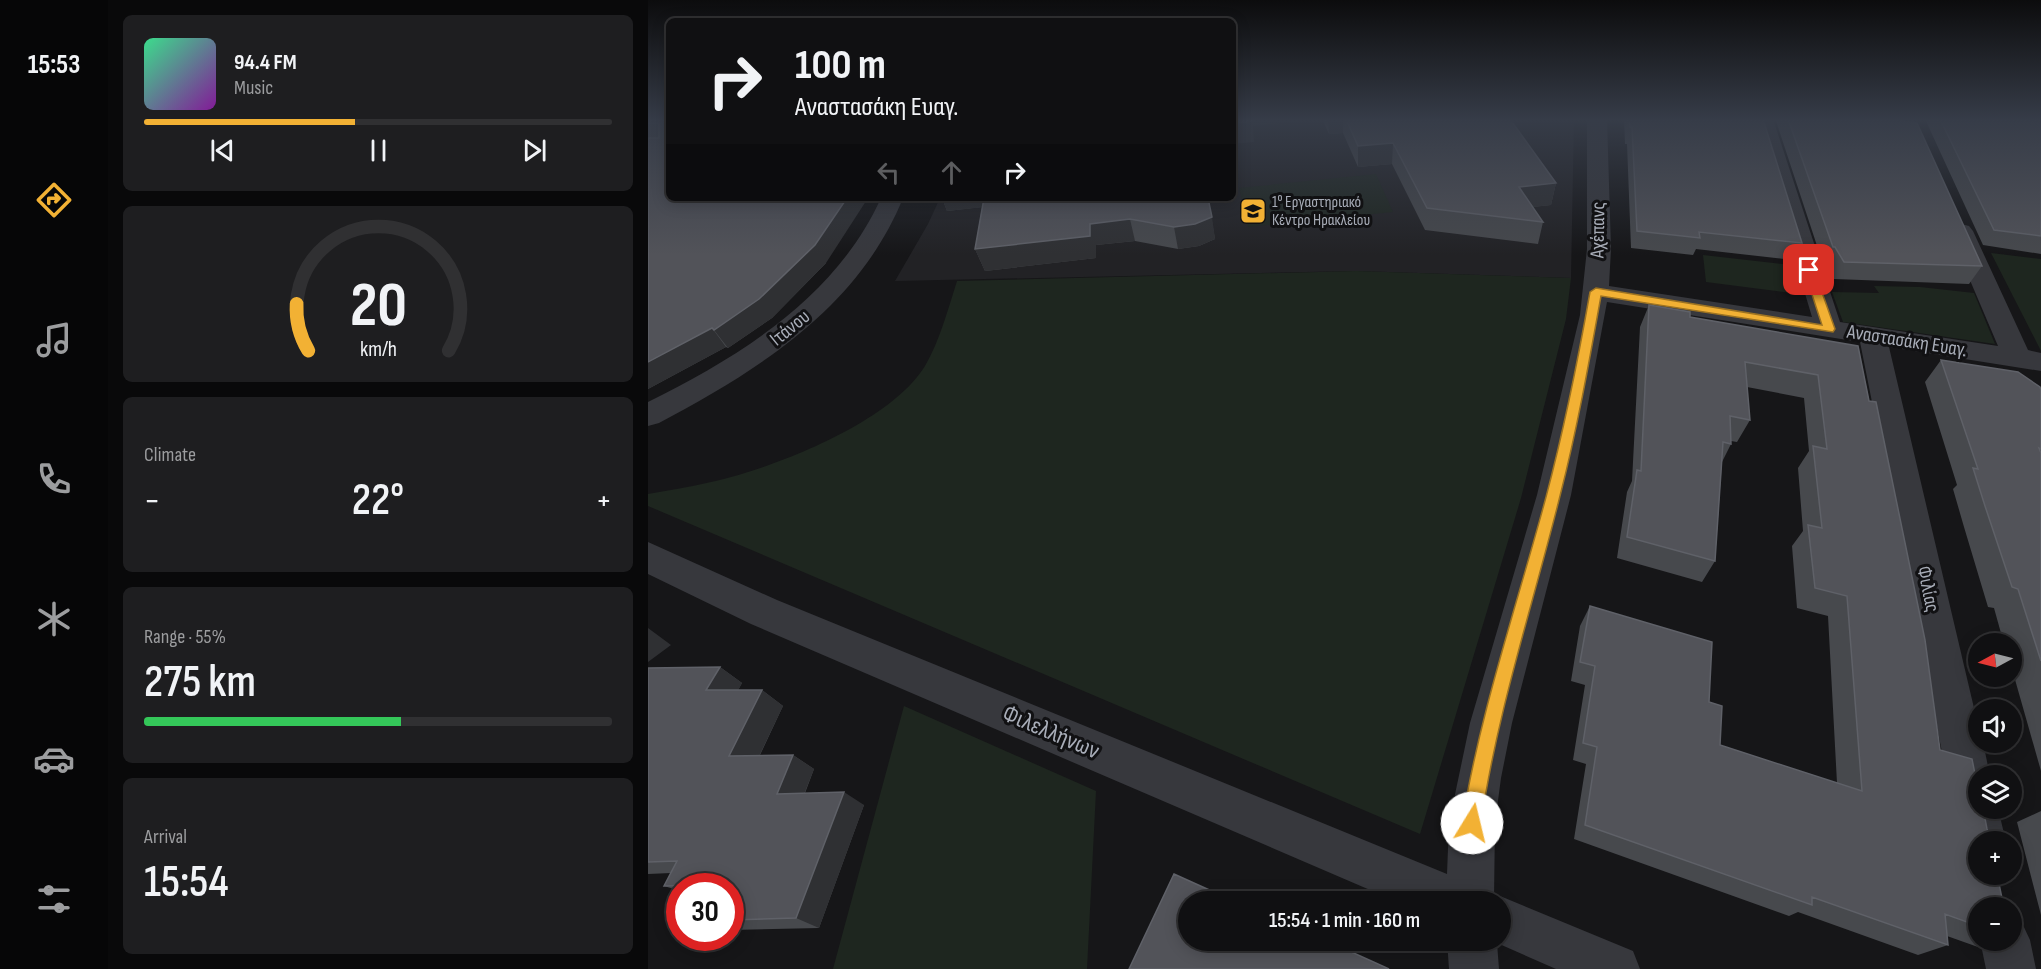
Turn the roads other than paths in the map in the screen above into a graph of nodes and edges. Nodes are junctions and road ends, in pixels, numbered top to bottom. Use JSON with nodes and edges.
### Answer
{"nodes":[{"id":1,"x":1598,"y":164,"type":"edge"},
{"id":2,"x":1777,"y":164,"type":"edge"},
{"id":3,"x":891,"y":201,"type":"edge"},
{"id":4,"x":1950,"y":206,"type":"edge"},
{"id":5,"x":1596,"y":292,"type":"junction"},
{"id":6,"x":1829,"y":329,"type":"junction"},
{"id":7,"x":1873,"y":336,"type":"junction"},
{"id":8,"x":2029,"y":360,"type":"edge"},
{"id":9,"x":648,"y":415,"type":"edge"},
{"id":10,"x":648,"y":557,"type":"edge"},
{"id":11,"x":1430,"y":891,"type":"edge"},
{"id":12,"x":1470,"y":891,"type":"edge"},
{"id":13,"x":1994,"y":891,"type":"edge"},
{"id":14,"x":1511,"y":925,"type":"edge"},
{"id":15,"x":1473,"y":951,"type":"edge"},
{"id":16,"x":1474,"y":969,"type":"edge"},
{"id":17,"x":1615,"y":969,"type":"edge"},
{"id":18,"x":2011,"y":969,"type":"edge"}],
"edges":[{"from":1,"to":5,"type":"street","name":"Αχέπανς"},
{"from":2,"to":6,"type":"street"},
{"from":3,"to":9,"type":"street","name":"Ιτάνου"},
{"from":4,"to":8,"type":"street"},
{"from":5,"to":6,"type":"street","name":"Αναστασάκη Ευαγ."},
{"from":5,"to":12,"type":"street","name":"Αχέπανς"},
{"from":6,"to":7,"type":"street","name":"Αναστασάκη Ευαγ."},
{"from":7,"to":8,"type":"street","name":"Αναστασάκη Ευαγ."},
{"from":7,"to":13,"type":"street","name":"Φιλίας"},
{"from":10,"to":11,"type":"street","name":"Φιλελλήνων"},
{"from":13,"to":18,"type":"street","name":"Φιλίας"},
{"from":14,"to":17,"type":"street"},
{"from":15,"to":16,"type":"street"}]}
